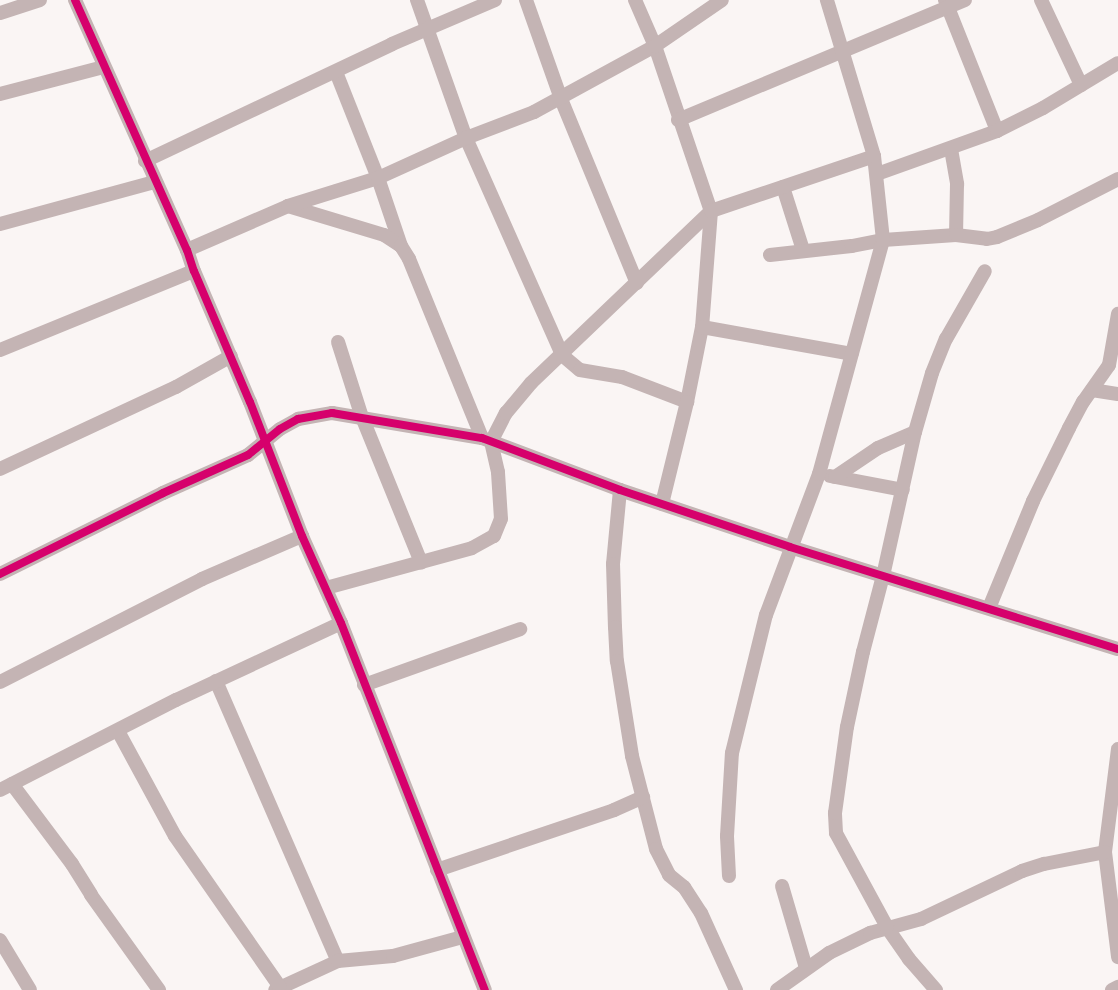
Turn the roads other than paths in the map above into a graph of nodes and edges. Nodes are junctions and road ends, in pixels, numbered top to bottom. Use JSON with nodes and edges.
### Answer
{"nodes":[{"id":1,"x":40,"y":0,"type":"edge"},
{"id":2,"x":76,"y":0,"type":"edge"},
{"id":3,"x":417,"y":0,"type":"edge"},
{"id":4,"x":495,"y":0,"type":"edge"},
{"id":5,"x":526,"y":0,"type":"edge"},
{"id":6,"x":635,"y":0,"type":"edge"},
{"id":7,"x":827,"y":0,"type":"edge"},
{"id":8,"x":965,"y":0,"type":"edge"},
{"id":9,"x":1041,"y":0,"type":"edge"},
{"id":10,"x":715,"y":2,"type":"edge"},
{"id":11,"x":946,"y":3,"type":"edge"},
{"id":12,"x":0,"y":13,"type":"edge"},
{"id":13,"x":426,"y":29,"type":"junction"},
{"id":14,"x":655,"y":46,"type":"junction"},
{"id":15,"x":844,"y":52,"type":"junction"},
{"id":16,"x":1118,"y":64,"type":"edge"},
{"id":17,"x":104,"y":67,"type":"junction"},
{"id":18,"x":336,"y":72,"type":"junction"},
{"id":19,"x":1080,"y":85,"type":"junction"},
{"id":20,"x":0,"y":94,"type":"edge"},
{"id":21,"x":561,"y":99,"type":"junction"},
{"id":22,"x":678,"y":120,"type":"junction"},
{"id":23,"x":997,"y":131,"type":"junction"},
{"id":24,"x":466,"y":138,"type":"junction"},
{"id":25,"x":951,"y":149,"type":"junction"},
{"id":26,"x":874,"y":156,"type":"junction"},
{"id":27,"x":145,"y":161,"type":"junction"},
{"id":28,"x":877,"y":174,"type":"junction"},
{"id":29,"x":378,"y":178,"type":"junction"},
{"id":30,"x":1118,"y":181,"type":"edge"},
{"id":31,"x":155,"y":182,"type":"junction"},
{"id":32,"x":783,"y":187,"type":"junction"},
{"id":33,"x":288,"y":206,"type":"junction"},
{"id":34,"x":711,"y":211,"type":"junction"},
{"id":35,"x":0,"y":224,"type":"edge"},
{"id":36,"x":956,"y":235,"type":"junction"},
{"id":37,"x":883,"y":240,"type":"junction"},
{"id":38,"x":401,"y":246,"type":"junction"},
{"id":39,"x":187,"y":250,"type":"junction"},
{"id":40,"x":803,"y":250,"type":"junction"},
{"id":41,"x":770,"y":255,"type":"dead end"},
{"id":42,"x":194,"y":271,"type":"junction"},
{"id":43,"x":985,"y":271,"type":"dead end"},
{"id":44,"x":637,"y":282,"type":"junction"},
{"id":45,"x":1118,"y":314,"type":"edge"},
{"id":46,"x":702,"y":327,"type":"junction"},
{"id":47,"x":338,"y":342,"type":"dead end"},
{"id":48,"x":0,"y":350,"type":"edge"},
{"id":49,"x":852,"y":354,"type":"junction"},
{"id":50,"x":230,"y":356,"type":"junction"},
{"id":51,"x":562,"y":356,"type":"junction"},
{"id":52,"x":1092,"y":390,"type":"junction"},
{"id":53,"x":1118,"y":394,"type":"edge"},
{"id":54,"x":687,"y":402,"type":"junction"},
{"id":55,"x":362,"y":417,"type":"junction"},
{"id":56,"x":915,"y":432,"type":"junction"},
{"id":57,"x":265,"y":440,"type":"junction"},
{"id":58,"x":487,"y":440,"type":"junction"},
{"id":59,"x":0,"y":470,"type":"edge"},
{"id":60,"x":819,"y":474,"type":"junction"},
{"id":61,"x":834,"y":477,"type":"junction"},
{"id":62,"x":620,"y":490,"type":"junction"},
{"id":63,"x":903,"y":490,"type":"junction"},
{"id":64,"x":662,"y":504,"type":"junction"},
{"id":65,"x":302,"y":536,"type":"junction"},
{"id":66,"x":790,"y":547,"type":"junction"},
{"id":67,"x":421,"y":562,"type":"junction"},
{"id":68,"x":0,"y":574,"type":"edge"},
{"id":69,"x":883,"y":576,"type":"junction"},
{"id":70,"x":326,"y":588,"type":"junction"},
{"id":71,"x":989,"y":608,"type":"junction"},
{"id":72,"x":340,"y":623,"type":"junction"},
{"id":73,"x":520,"y":629,"type":"dead end"},
{"id":74,"x":1118,"y":649,"type":"edge"},
{"id":75,"x":216,"y":681,"type":"junction"},
{"id":76,"x":0,"y":682,"type":"edge"},
{"id":77,"x":364,"y":686,"type":"junction"},
{"id":78,"x":118,"y":731,"type":"junction"},
{"id":79,"x":1118,"y":749,"type":"edge"},
{"id":80,"x":6,"y":787,"type":"edge"},
{"id":81,"x":643,"y":797,"type":"junction"},
{"id":82,"x":1104,"y":852,"type":"junction"},
{"id":83,"x":436,"y":870,"type":"junction"},
{"id":84,"x":729,"y":876,"type":"dead end"},
{"id":85,"x":782,"y":886,"type":"dead end"},
{"id":86,"x":887,"y":927,"type":"junction"},
{"id":87,"x":464,"y":937,"type":"junction"},
{"id":88,"x":0,"y":940,"type":"edge"},
{"id":89,"x":1118,"y":958,"type":"edge"},
{"id":90,"x":338,"y":961,"type":"junction"},
{"id":91,"x":806,"y":968,"type":"junction"},
{"id":92,"x":1118,"y":987,"type":"edge"},
{"id":93,"x":277,"y":988,"type":"edge"},
{"id":94,"x":30,"y":990,"type":"edge"},
{"id":95,"x":159,"y":990,"type":"edge"},
{"id":96,"x":485,"y":990,"type":"edge"},
{"id":97,"x":736,"y":990,"type":"edge"},
{"id":98,"x":777,"y":990,"type":"edge"},
{"id":99,"x":936,"y":990,"type":"edge"},
{"id":100,"x":1112,"y":990,"type":"edge"}],
"edges":[{"from":1,"to":12,"type":"street"},
{"from":2,"to":17,"type":"street"},
{"from":3,"to":13,"type":"street"},
{"from":4,"to":13,"type":"street"},
{"from":5,"to":21,"type":"street"},
{"from":6,"to":14,"type":"street"},
{"from":7,"to":15,"type":"street"},
{"from":8,"to":11,"type":"street"},
{"from":9,"to":19,"type":"street"},
{"from":10,"to":14,"type":"street"},
{"from":11,"to":15,"type":"street"},
{"from":11,"to":23,"type":"street"},
{"from":13,"to":18,"type":"street"},
{"from":13,"to":24,"type":"street"},
{"from":14,"to":21,"type":"street"},
{"from":14,"to":22,"type":"street"},
{"from":15,"to":22,"type":"street"},
{"from":15,"to":26,"type":"street"},
{"from":16,"to":19,"type":"street"},
{"from":17,"to":20,"type":"street"},
{"from":17,"to":27,"type":"street"},
{"from":18,"to":27,"type":"street"},
{"from":18,"to":29,"type":"street"},
{"from":19,"to":23,"type":"street"},
{"from":21,"to":24,"type":"street"},
{"from":21,"to":44,"type":"street"},
{"from":22,"to":34,"type":"street"},
{"from":23,"to":25,"type":"street"},
{"from":24,"to":29,"type":"street"},
{"from":24,"to":51,"type":"street"},
{"from":25,"to":28,"type":"street"},
{"from":25,"to":36,"type":"street"},
{"from":26,"to":28,"type":"street"},
{"from":26,"to":32,"type":"street"},
{"from":27,"to":31,"type":"street"},
{"from":28,"to":37,"type":"street"},
{"from":29,"to":33,"type":"street"},
{"from":29,"to":38,"type":"street"},
{"from":30,"to":36,"type":"street"},
{"from":31,"to":35,"type":"street"},
{"from":31,"to":39,"type":"street"},
{"from":32,"to":34,"type":"street"},
{"from":32,"to":40,"type":"street"},
{"from":33,"to":38,"type":"street"},
{"from":33,"to":39,"type":"street"},
{"from":34,"to":44,"type":"street"},
{"from":34,"to":46,"type":"street"},
{"from":36,"to":37,"type":"street"},
{"from":37,"to":40,"type":"street"},
{"from":37,"to":49,"type":"street"},
{"from":38,"to":58,"type":"street"},
{"from":39,"to":42,"type":"street"},
{"from":40,"to":41,"type":"street"},
{"from":42,"to":48,"type":"street"},
{"from":42,"to":50,"type":"street"},
{"from":43,"to":56,"type":"street"},
{"from":44,"to":51,"type":"street"},
{"from":45,"to":52,"type":"street"},
{"from":46,"to":49,"type":"street"},
{"from":46,"to":54,"type":"street"},
{"from":47,"to":55,"type":"street"},
{"from":49,"to":60,"type":"street"},
{"from":50,"to":57,"type":"street"},
{"from":50,"to":59,"type":"street"},
{"from":51,"to":54,"type":"street"},
{"from":51,"to":58,"type":"street"},
{"from":52,"to":53,"type":"street"},
{"from":52,"to":71,"type":"street"},
{"from":54,"to":64,"type":"street"},
{"from":55,"to":57,"type":"street"},
{"from":55,"to":58,"type":"street"},
{"from":55,"to":67,"type":"street"},
{"from":56,"to":61,"type":"street"},
{"from":56,"to":63,"type":"street"},
{"from":57,"to":65,"type":"street"},
{"from":57,"to":68,"type":"street"},
{"from":58,"to":62,"type":"street"},
{"from":58,"to":67,"type":"street"},
{"from":60,"to":61,"type":"street"},
{"from":60,"to":66,"type":"street"},
{"from":61,"to":63,"type":"street"},
{"from":62,"to":64,"type":"street"},
{"from":62,"to":81,"type":"street"},
{"from":63,"to":69,"type":"street"},
{"from":64,"to":66,"type":"street"},
{"from":65,"to":70,"type":"street"},
{"from":65,"to":76,"type":"street"},
{"from":66,"to":69,"type":"street"},
{"from":66,"to":84,"type":"street"},
{"from":67,"to":70,"type":"street"},
{"from":69,"to":71,"type":"street"},
{"from":69,"to":86,"type":"street"},
{"from":70,"to":72,"type":"street"},
{"from":71,"to":74,"type":"street"},
{"from":72,"to":75,"type":"street"},
{"from":72,"to":77,"type":"street"},
{"from":73,"to":77,"type":"street"},
{"from":75,"to":78,"type":"street"},
{"from":75,"to":90,"type":"street"},
{"from":77,"to":83,"type":"street"},
{"from":78,"to":80,"type":"street"},
{"from":78,"to":93,"type":"street"},
{"from":79,"to":82,"type":"street"},
{"from":80,"to":95,"type":"street"},
{"from":81,"to":83,"type":"street"},
{"from":81,"to":97,"type":"street"},
{"from":82,"to":86,"type":"street"},
{"from":82,"to":89,"type":"street"},
{"from":83,"to":87,"type":"street"},
{"from":85,"to":91,"type":"street"},
{"from":86,"to":91,"type":"street"},
{"from":86,"to":99,"type":"street"},
{"from":87,"to":90,"type":"street"},
{"from":87,"to":96,"type":"street"},
{"from":88,"to":94,"type":"street"},
{"from":90,"to":93,"type":"street"},
{"from":91,"to":98,"type":"street"},
{"from":92,"to":100,"type":"street"}]}
